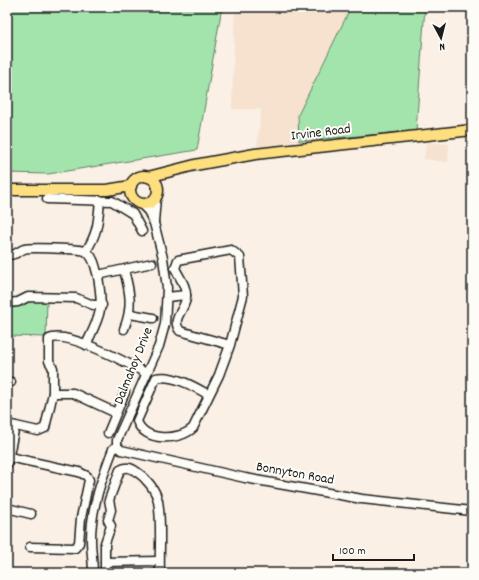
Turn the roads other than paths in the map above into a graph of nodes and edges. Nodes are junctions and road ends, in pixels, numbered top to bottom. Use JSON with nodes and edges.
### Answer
{"nodes":[{"id":1,"x":472,"y":130,"type":"edge"},
{"id":2,"x":175,"y":170,"type":"junction"},
{"id":3,"x":148,"y":177,"type":"junction"},
{"id":4,"x":131,"y":186,"type":"junction"},
{"id":5,"x":7,"y":190,"type":"edge"},
{"id":6,"x":107,"y":190,"type":"junction"},
{"id":7,"x":157,"y":194,"type":"junction"},
{"id":8,"x":47,"y":199,"type":"dead end"},
{"id":9,"x":100,"y":200,"type":"junction"},
{"id":10,"x":137,"y":201,"type":"junction"},
{"id":11,"x":154,"y":223,"type":"junction"},
{"id":12,"x":142,"y":231,"type":"dead end"},
{"id":13,"x":86,"y":251,"type":"junction"},
{"id":14,"x":7,"y":255,"type":"edge"},
{"id":15,"x":152,"y":263,"type":"dead end"},
{"id":16,"x":124,"y":270,"type":"junction"},
{"id":17,"x":98,"y":275,"type":"junction"},
{"id":18,"x":186,"y":295,"type":"junction"},
{"id":19,"x":167,"y":297,"type":"junction"},
{"id":20,"x":7,"y":303,"type":"edge"},
{"id":21,"x":102,"y":305,"type":"junction"},
{"id":22,"x":130,"y":314,"type":"junction"},
{"id":23,"x":153,"y":318,"type":"dead end"},
{"id":24,"x":124,"y":329,"type":"dead end"},
{"id":25,"x":86,"y":345,"type":"junction"},
{"id":26,"x":230,"y":345,"type":"junction"},
{"id":27,"x":146,"y":373,"type":"junction"},
{"id":28,"x":125,"y":392,"type":"dead end"},
{"id":29,"x":53,"y":393,"type":"junction"},
{"id":30,"x":209,"y":395,"type":"junction"},
{"id":31,"x":116,"y":413,"type":"junction"},
{"id":32,"x":11,"y":425,"type":"edge"},
{"id":33,"x":108,"y":433,"type":"dead end"},
{"id":34,"x":117,"y":446,"type":"junction"},
{"id":35,"x":8,"y":461,"type":"edge"},
{"id":36,"x":7,"y":508,"type":"edge"},
{"id":37,"x":472,"y":511,"type":"edge"},
{"id":38,"x":31,"y":514,"type":"dead end"},
{"id":39,"x":93,"y":519,"type":"junction"},
{"id":40,"x":108,"y":520,"type":"junction"},
{"id":41,"x":30,"y":547,"type":"dead end"},
{"id":42,"x":159,"y":561,"type":"junction"},
{"id":43,"x":105,"y":562,"type":"junction"},
{"id":44,"x":93,"y":573,"type":"edge"},
{"id":45,"x":105,"y":573,"type":"edge"},
{"id":46,"x":160,"y":573,"type":"edge"}],
"edges":[{"from":1,"to":2,"type":"main road","name":"Irvine Road"},
{"from":2,"to":3,"type":"main road","name":"Irvine Road"},
{"from":2,"to":7,"type":"main road"},
{"from":3,"to":4,"type":"main road"},
{"from":3,"to":7,"type":"main road"},
{"from":4,"to":6,"type":"main road"},
{"from":4,"to":10,"type":"main road"},
{"from":5,"to":6,"type":"main road"},
{"from":6,"to":10,"type":"main road"},
{"from":7,"to":10,"type":"main road"},
{"from":7,"to":11,"type":"street"},
{"from":8,"to":9,"type":"street"},
{"from":9,"to":12,"type":"street"},
{"from":9,"to":13,"type":"street"},
{"from":10,"to":11,"type":"street"},
{"from":11,"to":19,"type":"street","name":"Dalmahoy Drive"},
{"from":13,"to":14,"type":"street"},
{"from":13,"to":17,"type":"street"},
{"from":15,"to":16,"type":"street"},
{"from":16,"to":17,"type":"street"},
{"from":16,"to":22,"type":"street"},
{"from":17,"to":21,"type":"street"},
{"from":18,"to":19,"type":"street"},
{"from":18,"to":26,"type":"street"},
{"from":18,"to":26,"type":"street"},
{"from":19,"to":27,"type":"street","name":"Dalmahoy Drive"},
{"from":20,"to":21,"type":"street"},
{"from":21,"to":25,"type":"street"},
{"from":22,"to":23,"type":"street"},
{"from":22,"to":24,"type":"street"},
{"from":25,"to":27,"type":"street"},
{"from":25,"to":29,"type":"street"},
{"from":26,"to":30,"type":"street"},
{"from":27,"to":34,"type":"street","name":"Dalmahoy Drive"},
{"from":28,"to":31,"type":"street"},
{"from":29,"to":31,"type":"street"},
{"from":29,"to":32,"type":"street"},
{"from":30,"to":30,"type":"street"},
{"from":31,"to":33,"type":"street"},
{"from":32,"to":35,"type":"street"},
{"from":34,"to":37,"type":"street","name":"Bonnyton Road"},
{"from":34,"to":39,"type":"street","name":"Dalmahoy Drive"},
{"from":35,"to":41,"type":"street"},
{"from":36,"to":38,"type":"street"},
{"from":39,"to":40,"type":"street"},
{"from":39,"to":44,"type":"street","name":"Dalmahoy Drive"},
{"from":40,"to":42,"type":"street"},
{"from":40,"to":43,"type":"street"},
{"from":42,"to":43,"type":"street"},
{"from":42,"to":46,"type":"street"},
{"from":43,"to":45,"type":"street"}]}
